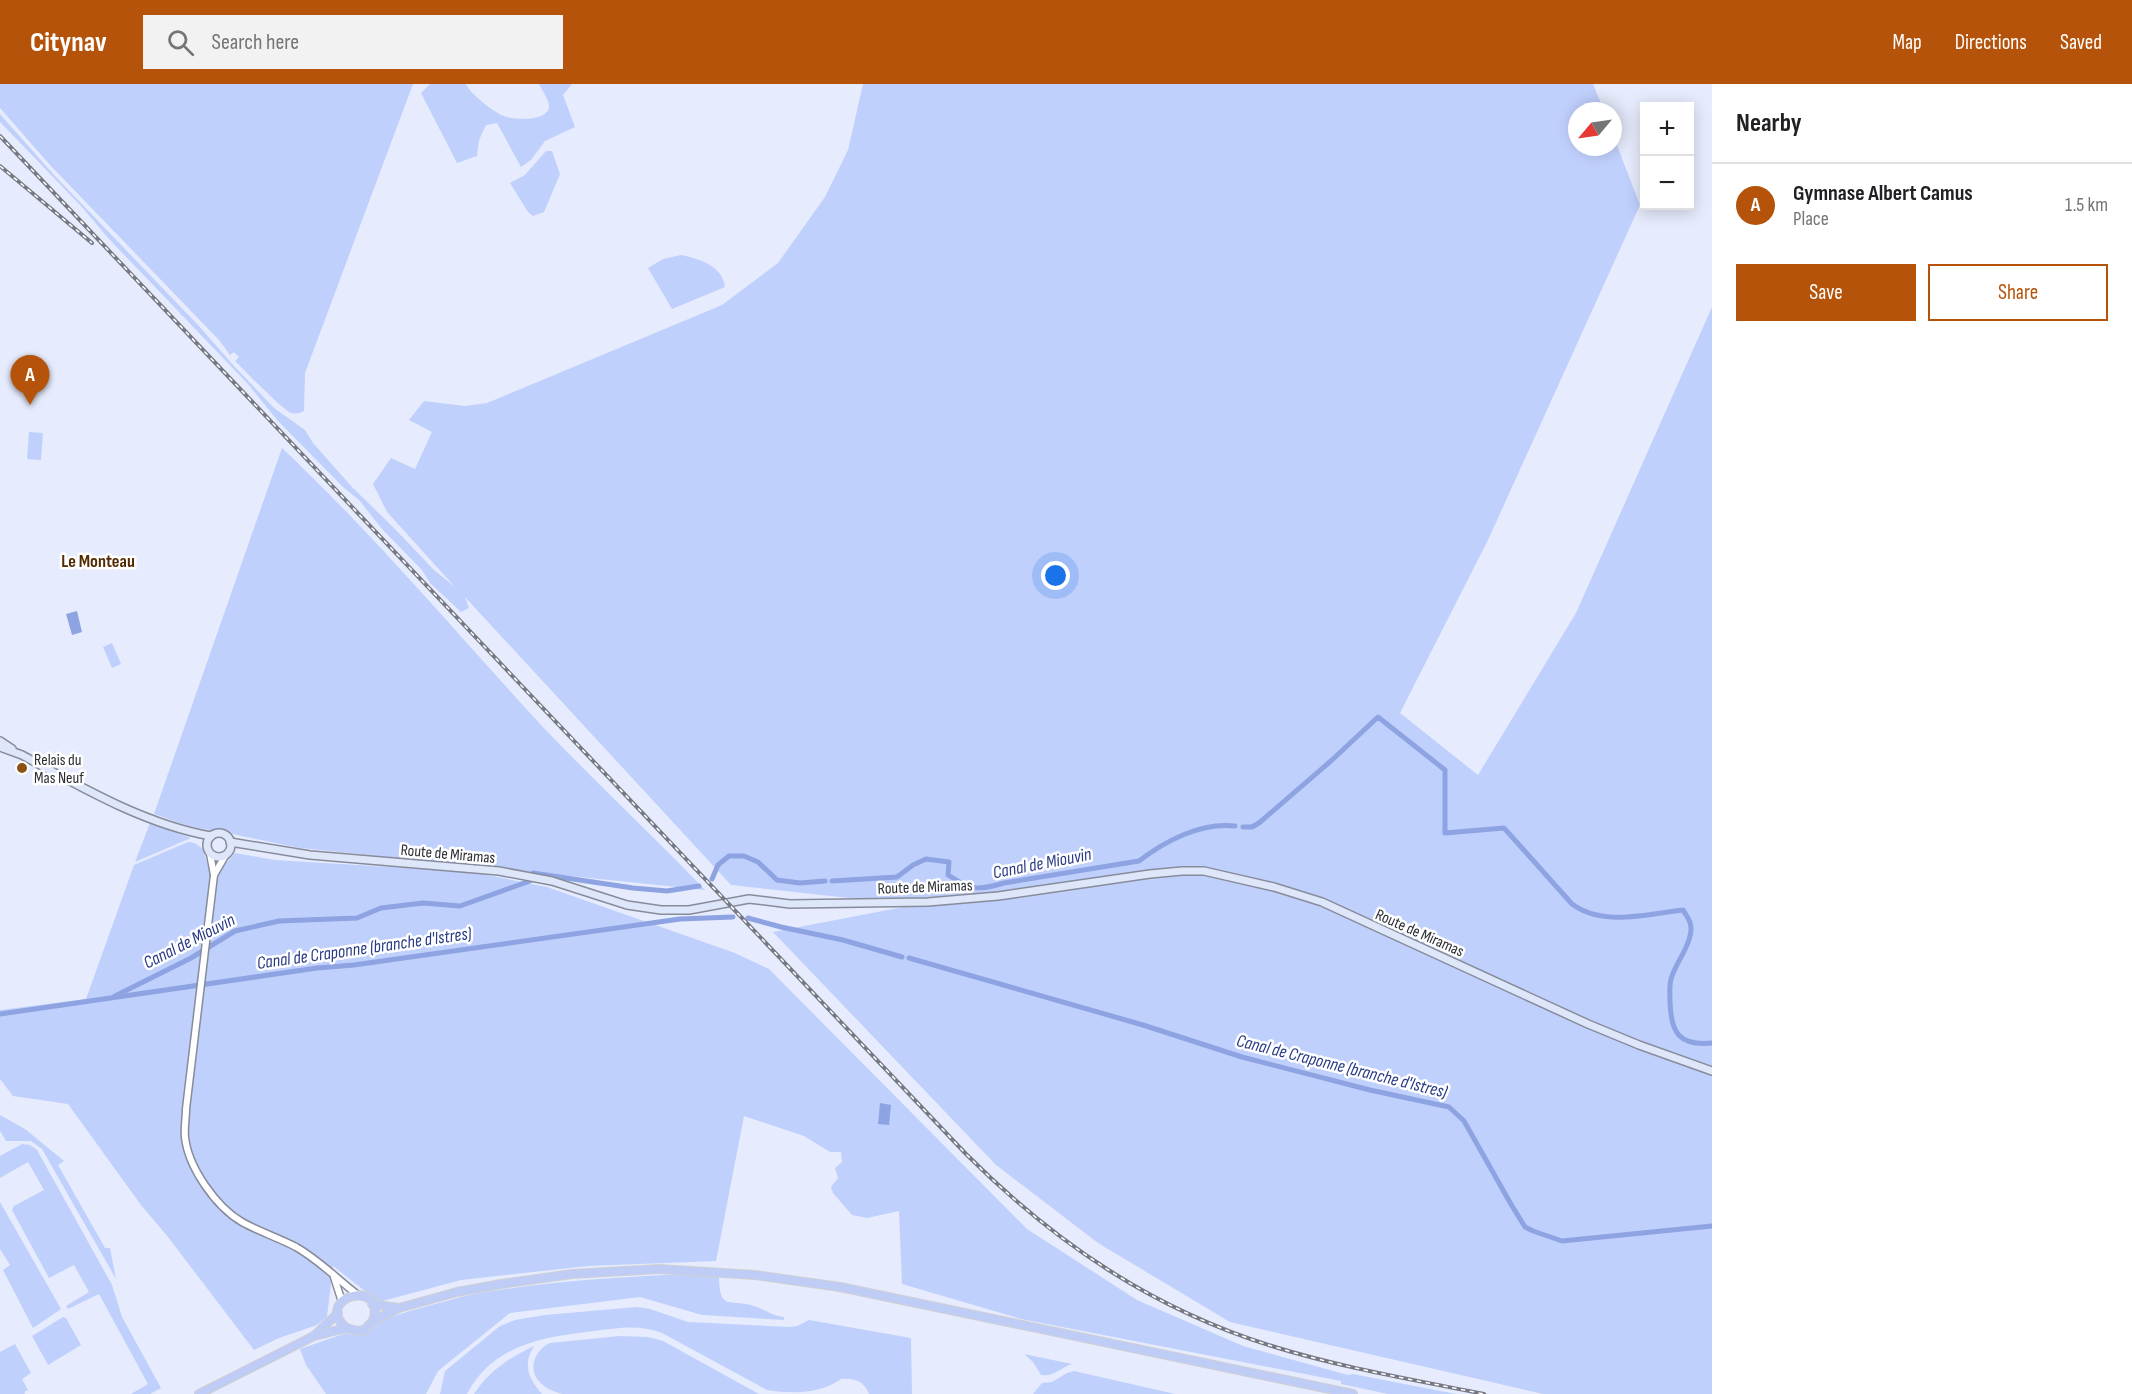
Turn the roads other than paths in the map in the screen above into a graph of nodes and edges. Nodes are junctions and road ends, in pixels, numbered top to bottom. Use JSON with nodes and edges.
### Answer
{"nodes":[{"id":1,"x":0,"y":741,"type":"edge"},
{"id":2,"x":0,"y":747,"type":"edge"},
{"id":3,"x":22,"y":755,"type":"junction"},
{"id":4,"x":190,"y":832,"type":"junction"},
{"id":5,"x":211,"y":836,"type":"junction"},
{"id":6,"x":230,"y":842,"type":"junction"},
{"id":7,"x":250,"y":846,"type":"junction"},
{"id":8,"x":209,"y":850,"type":"junction"},
{"id":9,"x":226,"y":854,"type":"junction"},
{"id":10,"x":214,"y":875,"type":"junction"},
{"id":11,"x":1712,"y":1071,"type":"edge"},
{"id":12,"x":333,"y":1276,"type":"junction"},
{"id":13,"x":357,"y":1295,"type":"junction"},
{"id":14,"x":342,"y":1302,"type":"junction"},
{"id":15,"x":372,"y":1304,"type":"junction"},
{"id":16,"x":399,"y":1308,"type":"junction"},
{"id":17,"x":338,"y":1313,"type":"junction"},
{"id":18,"x":372,"y":1322,"type":"junction"},
{"id":19,"x":346,"y":1328,"type":"junction"},
{"id":20,"x":314,"y":1336,"type":"junction"},
{"id":21,"x":199,"y":1394,"type":"edge"},
{"id":22,"x":1353,"y":1394,"type":"edge"}],
"edges":[{"from":1,"to":3,"type":"main road"},
{"from":2,"to":3,"type":"main road"},
{"from":3,"to":4,"type":"main road"},
{"from":4,"to":5,"type":"main road"},
{"from":4,"to":8,"type":"main road"},
{"from":5,"to":6,"type":"main road"},
{"from":5,"to":8,"type":"main road"},
{"from":6,"to":7,"type":"main road","name":"Route de Miramas"},
{"from":6,"to":9,"type":"main road"},
{"from":7,"to":9,"type":"main road","name":"Route de Miramas"},
{"from":7,"to":11,"type":"main road","name":"Route de Miramas"},
{"from":8,"to":9,"type":"main road"},
{"from":8,"to":10,"type":"street"},
{"from":9,"to":10,"type":"street"},
{"from":10,"to":12,"type":"street"},
{"from":12,"to":13,"type":"street"},
{"from":12,"to":14,"type":"street"},
{"from":13,"to":14,"type":"main road"},
{"from":13,"to":15,"type":"main road"},
{"from":14,"to":17,"type":"main road"},
{"from":15,"to":16,"type":"main road"},
{"from":15,"to":18,"type":"main road"},
{"from":16,"to":18,"type":"main road"},
{"from":16,"to":22,"type":"main road"},
{"from":17,"to":19,"type":"main road"},
{"from":17,"to":20,"type":"main road"},
{"from":18,"to":19,"type":"main road"},
{"from":19,"to":20,"type":"main road"},
{"from":20,"to":21,"type":"main road"}]}
